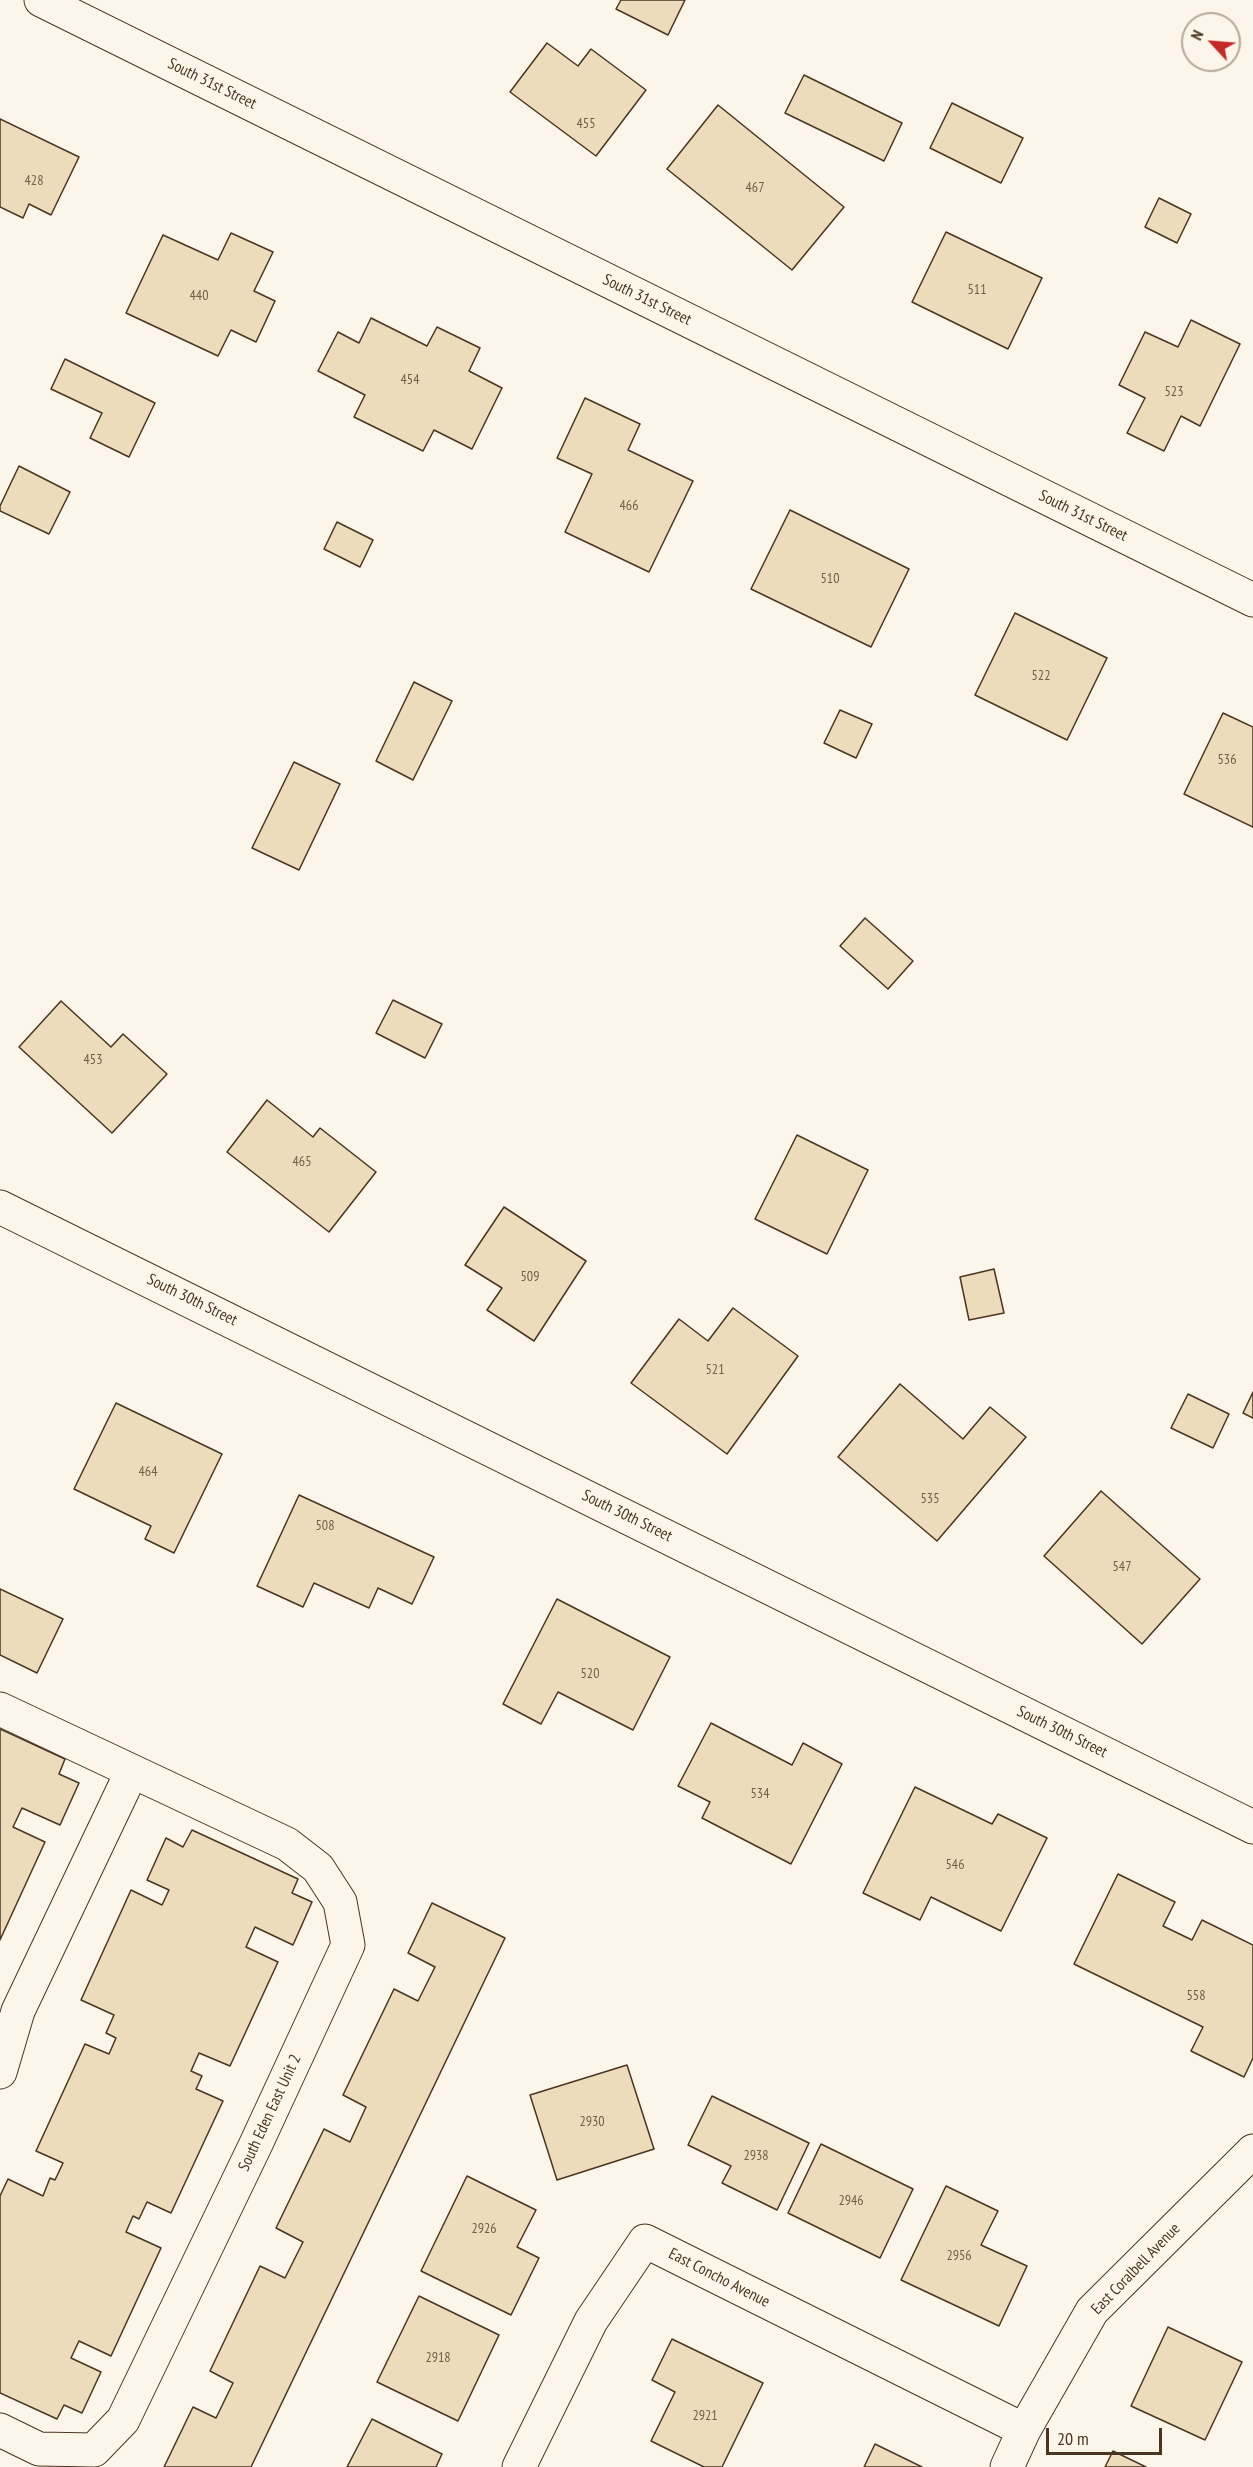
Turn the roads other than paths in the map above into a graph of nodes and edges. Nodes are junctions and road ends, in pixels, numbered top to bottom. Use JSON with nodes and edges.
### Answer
{"nodes":[{"id":1,"x":41,"y":0,"type":"edge"},
{"id":2,"x":1253,"y":600,"type":"edge"},
{"id":3,"x":0,"y":1207,"type":"edge"},
{"id":4,"x":0,"y":1709,"type":"edge"},
{"id":5,"x":132,"y":1771,"type":"junction"},
{"id":6,"x":1253,"y":1827,"type":"edge"},
{"id":7,"x":0,"y":2072,"type":"edge"},
{"id":8,"x":1253,"y":2151,"type":"edge"},
{"id":9,"x":0,"y":2430,"type":"edge"},
{"id":10,"x":1024,"y":2430,"type":"junction"},
{"id":11,"x":519,"y":2467,"type":"edge"},
{"id":12,"x":1007,"y":2467,"type":"edge"}],
"edges":[{"from":1,"to":2,"type":"street","name":"South 31st Street"},
{"from":3,"to":6,"type":"street","name":"South 30th Street"},
{"from":4,"to":5,"type":"street","name":"South Eden East Unit 2"},
{"from":5,"to":7,"type":"street"},
{"from":5,"to":9,"type":"street","name":"South Eden East Unit 2"},
{"from":8,"to":10,"type":"street","name":"East Coralbell Avenue"},
{"from":10,"to":11,"type":"street","name":"East Concho Avenue"},
{"from":10,"to":12,"type":"street","name":"East Coralbell Avenue"}]}
